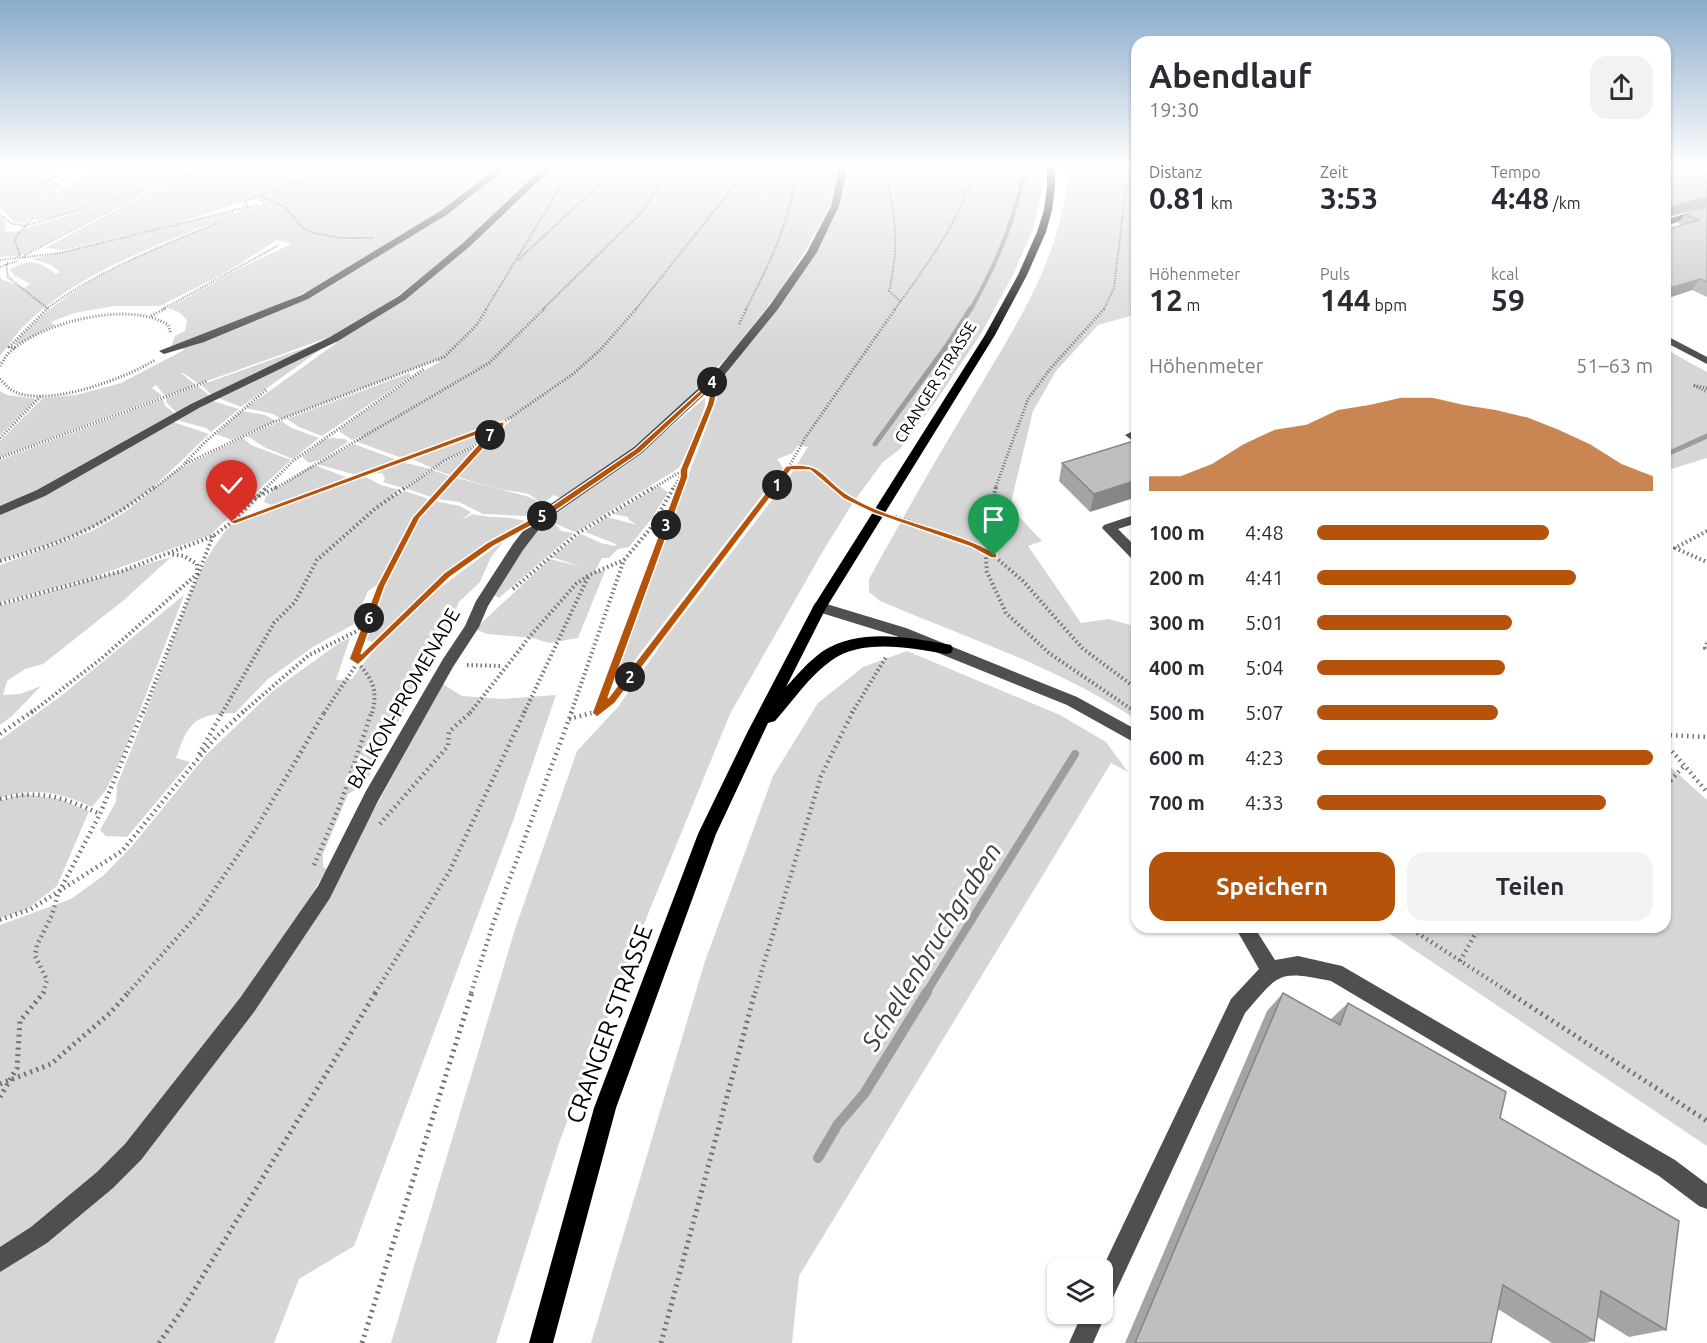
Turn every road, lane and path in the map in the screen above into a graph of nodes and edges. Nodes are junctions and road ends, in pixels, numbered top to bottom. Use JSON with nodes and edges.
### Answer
{"nodes":[{"id":1,"x":24,"y":228,"type":"edge"},
{"id":2,"x":77,"y":228,"type":"edge"},
{"id":3,"x":164,"y":228,"type":"edge"},
{"id":4,"x":206,"y":228,"type":"edge"},
{"id":5,"x":303,"y":228,"type":"edge"},
{"id":6,"x":420,"y":228,"type":"edge"},
{"id":7,"x":484,"y":228,"type":"edge"},
{"id":8,"x":536,"y":228,"type":"edge"},
{"id":9,"x":553,"y":228,"type":"edge"},
{"id":10,"x":627,"y":228,"type":"edge"},
{"id":11,"x":699,"y":228,"type":"edge"},
{"id":12,"x":784,"y":228,"type":"edge"},
{"id":13,"x":824,"y":228,"type":"edge"},
{"id":14,"x":898,"y":228,"type":"edge"},
{"id":15,"x":948,"y":228,"type":"edge"},
{"id":16,"x":1041,"y":228,"type":"edge"},
{"id":17,"x":1121,"y":228,"type":"edge"},
{"id":18,"x":411,"y":233,"type":"junction"},
{"id":19,"x":279,"y":245,"type":"dead end"},
{"id":20,"x":20,"y":255,"type":"junction"},
{"id":21,"x":25,"y":258,"type":"junction"},
{"id":22,"x":14,"y":259,"type":"junction"},
{"id":23,"x":0,"y":260,"type":"edge"},
{"id":24,"x":514,"y":263,"type":"junction"},
{"id":25,"x":6,"y":264,"type":"junction"},
{"id":26,"x":0,"y":267,"type":"edge"},
{"id":27,"x":901,"y":302,"type":"junction"},
{"id":28,"x":47,"y":309,"type":"junction"},
{"id":29,"x":151,"y":316,"type":"junction"},
{"id":30,"x":1671,"y":341,"type":"edge"},
{"id":31,"x":15,"y":348,"type":"junction"},
{"id":32,"x":164,"y":351,"type":"junction"},
{"id":33,"x":736,"y":353,"type":"junction"},
{"id":34,"x":1706,"y":359,"type":"edge"},
{"id":35,"x":428,"y":365,"type":"junction"},
{"id":36,"x":0,"y":366,"type":"edge"},
{"id":37,"x":718,"y":376,"type":"junction"},
{"id":38,"x":0,"y":379,"type":"edge"},
{"id":39,"x":210,"y":381,"type":"dead end"},
{"id":40,"x":267,"y":389,"type":"dead end"},
{"id":41,"x":42,"y":395,"type":"junction"},
{"id":42,"x":501,"y":424,"type":"junction"},
{"id":43,"x":0,"y":438,"type":"edge"},
{"id":44,"x":483,"y":442,"type":"junction"},
{"id":45,"x":0,"y":458,"type":"edge"},
{"id":46,"x":185,"y":464,"type":"junction"},
{"id":47,"x":789,"y":468,"type":"junction"},
{"id":48,"x":684,"y":470,"type":"junction"},
{"id":49,"x":255,"y":498,"type":"junction"},
{"id":50,"x":868,"y":507,"type":"dead end"},
{"id":51,"x":0,"y":511,"type":"edge"},
{"id":52,"x":892,"y":516,"type":"dead end"},
{"id":53,"x":541,"y":517,"type":"junction"},
{"id":54,"x":1131,"y":520,"type":"edge"},
{"id":55,"x":232,"y":522,"type":"junction"},
{"id":56,"x":1707,"y":531,"type":"edge"},
{"id":57,"x":213,"y":536,"type":"junction"},
{"id":58,"x":1131,"y":550,"type":"edge"},
{"id":59,"x":168,"y":554,"type":"junction"},
{"id":60,"x":0,"y":561,"type":"edge"},
{"id":61,"x":1707,"y":562,"type":"edge"},
{"id":62,"x":197,"y":574,"type":"junction"},
{"id":63,"x":589,"y":575,"type":"dead end"},
{"id":64,"x":506,"y":596,"type":"dead end"},
{"id":65,"x":0,"y":604,"type":"edge"},
{"id":66,"x":820,"y":607,"type":"junction"},
{"id":67,"x":366,"y":627,"type":"junction"},
{"id":68,"x":895,"y":642,"type":"junction"},
{"id":69,"x":1707,"y":644,"type":"edge"},
{"id":70,"x":1707,"y":649,"type":"edge"},
{"id":71,"x":946,"y":650,"type":"junction"},
{"id":72,"x":358,"y":662,"type":"junction"},
{"id":73,"x":466,"y":665,"type":"dead end"},
{"id":74,"x":501,"y":666,"type":"dead end"},
{"id":75,"x":1131,"y":685,"type":"edge"},
{"id":76,"x":1131,"y":709,"type":"edge"},
{"id":77,"x":597,"y":713,"type":"junction"},
{"id":78,"x":569,"y":719,"type":"junction"},
{"id":79,"x":755,"y":733,"type":"junction"},
{"id":80,"x":0,"y":734,"type":"edge"},
{"id":81,"x":1131,"y":735,"type":"edge"},
{"id":82,"x":1671,"y":735,"type":"edge"},
{"id":83,"x":1707,"y":737,"type":"edge"},
{"id":84,"x":1671,"y":751,"type":"edge"},
{"id":85,"x":193,"y":765,"type":"junction"},
{"id":86,"x":1683,"y":767,"type":"junction"},
{"id":87,"x":1671,"y":780,"type":"edge"},
{"id":88,"x":1707,"y":792,"type":"edge"},
{"id":89,"x":0,"y":799,"type":"edge"},
{"id":90,"x":100,"y":814,"type":"junction"},
{"id":91,"x":58,"y":894,"type":"junction"},
{"id":92,"x":0,"y":920,"type":"edge"},
{"id":93,"x":1247,"y":933,"type":"edge"},
{"id":94,"x":1417,"y":933,"type":"edge"},
{"id":95,"x":1476,"y":933,"type":"edge"},
{"id":96,"x":1460,"y":961,"type":"junction"},
{"id":97,"x":1269,"y":970,"type":"junction"},
{"id":98,"x":12,"y":1080,"type":"junction"},
{"id":99,"x":0,"y":1084,"type":"edge"},
{"id":100,"x":0,"y":1097,"type":"edge"},
{"id":101,"x":1707,"y":1121,"type":"edge"},
{"id":102,"x":1707,"y":1198,"type":"edge"},
{"id":103,"x":0,"y":1260,"type":"edge"},
{"id":104,"x":1113,"y":1273,"type":"edge"},
{"id":105,"x":1090,"y":1324,"type":"edge"},
{"id":106,"x":159,"y":1343,"type":"edge"},
{"id":107,"x":362,"y":1343,"type":"edge"},
{"id":108,"x":541,"y":1343,"type":"edge"},
{"id":109,"x":661,"y":1343,"type":"edge"},
{"id":110,"x":1081,"y":1343,"type":"edge"}],
"edges":[{"from":1,"to":20,"type":"path"},
{"from":2,"to":21,"type":"path"},
{"from":3,"to":21,"type":"path"},
{"from":4,"to":28,"type":"path"},
{"from":5,"to":18,"type":"path"},
{"from":6,"to":18,"type":"street"},
{"from":7,"to":51,"type":"street"},
{"from":8,"to":24,"type":"path"},
{"from":9,"to":24,"type":"path"},
{"from":10,"to":49,"type":"path"},
{"from":11,"to":42,"type":"path"},
{"from":12,"to":33,"type":"path"},
{"from":13,"to":33,"type":"street","name":"BALKON-PROMENADE"},
{"from":14,"to":27,"type":"path"},
{"from":15,"to":27,"type":"path"},
{"from":16,"to":66,"type":"main road","name":"CRANGER STRASSE"},
{"from":17,"to":76,"type":"path"},
{"from":18,"to":32,"type":"street"},
{"from":19,"to":29,"type":"path"},
{"from":20,"to":21,"type":"path"},
{"from":20,"to":22,"type":"path"},
{"from":21,"to":22,"type":"path"},
{"from":21,"to":25,"type":"path"},
{"from":22,"to":23,"type":"path"},
{"from":22,"to":25,"type":"path"},
{"from":24,"to":35,"type":"path"},
{"from":25,"to":26,"type":"path"},
{"from":25,"to":28,"type":"path"},
{"from":27,"to":47,"type":"path"},
{"from":28,"to":31,"type":"path"},
{"from":29,"to":31,"type":"path"},
{"from":29,"to":32,"type":"path"},
{"from":30,"to":34,"type":"street"},
{"from":31,"to":36,"type":"path"},
{"from":32,"to":41,"type":"path"},
{"from":33,"to":37,"type":"street","name":"BALKON-PROMENADE"},
{"from":35,"to":46,"type":"path"},
{"from":35,"to":49,"type":"path"},
{"from":37,"to":48,"type":"path"},
{"from":37,"to":53,"type":"street","name":"BALKON-PROMENADE"},
{"from":38,"to":41,"type":"path"},
{"from":39,"to":45,"type":"path"},
{"from":40,"to":46,"type":"path"},
{"from":41,"to":43,"type":"path"},
{"from":42,"to":44,"type":"path"},
{"from":42,"to":55,"type":"path"},
{"from":44,"to":67,"type":"path"},
{"from":44,"to":85,"type":"path"},
{"from":46,"to":60,"type":"path"},
{"from":47,"to":50,"type":"path"},
{"from":47,"to":77,"type":"path"},
{"from":48,"to":64,"type":"path"},
{"from":48,"to":77,"type":"path"},
{"from":48,"to":78,"type":"path"},
{"from":49,"to":55,"type":"path"},
{"from":52,"to":75,"type":"path"},
{"from":53,"to":72,"type":"path"},
{"from":53,"to":103,"type":"street","name":"BALKON-PROMENADE"},
{"from":54,"to":58,"type":"street"},
{"from":55,"to":57,"type":"path"},
{"from":56,"to":61,"type":"path"},
{"from":57,"to":59,"type":"path"},
{"from":57,"to":62,"type":"path"},
{"from":59,"to":62,"type":"path"},
{"from":59,"to":65,"type":"path"},
{"from":62,"to":80,"type":"path"},
{"from":62,"to":90,"type":"path"},
{"from":63,"to":106,"type":"path"},
{"from":66,"to":71,"type":"street","name":"CRANGER STRASSE"},
{"from":66,"to":79,"type":"main road","name":"CRANGER STRASSE"},
{"from":67,"to":72,"type":"path"},
{"from":67,"to":85,"type":"path"},
{"from":68,"to":71,"type":"main road","name":"CRANGER STRASSE"},
{"from":68,"to":79,"type":"main road","name":"CRANGER STRASSE"},
{"from":68,"to":109,"type":"path"},
{"from":69,"to":70,"type":"path"},
{"from":71,"to":81,"type":"street","name":"CRANGER STRASSE"},
{"from":72,"to":98,"type":"path"},
{"from":73,"to":74,"type":"path"},
{"from":77,"to":78,"type":"path"},
{"from":78,"to":107,"type":"path"},
{"from":79,"to":108,"type":"main road","name":"CRANGER STRASSE"},
{"from":82,"to":83,"type":"path"},
{"from":84,"to":86,"type":"path"},
{"from":85,"to":91,"type":"path"},
{"from":86,"to":87,"type":"path"},
{"from":86,"to":88,"type":"path"},
{"from":89,"to":90,"type":"path"},
{"from":90,"to":91,"type":"path"},
{"from":91,"to":92,"type":"path"},
{"from":91,"to":98,"type":"path"},
{"from":93,"to":97,"type":"street"},
{"from":94,"to":96,"type":"path"},
{"from":95,"to":96,"type":"path"},
{"from":96,"to":101,"type":"path"},
{"from":97,"to":102,"type":"street"},
{"from":97,"to":104,"type":"street"},
{"from":98,"to":99,"type":"path"},
{"from":98,"to":100,"type":"path"},
{"from":105,"to":110,"type":"street"}]}
